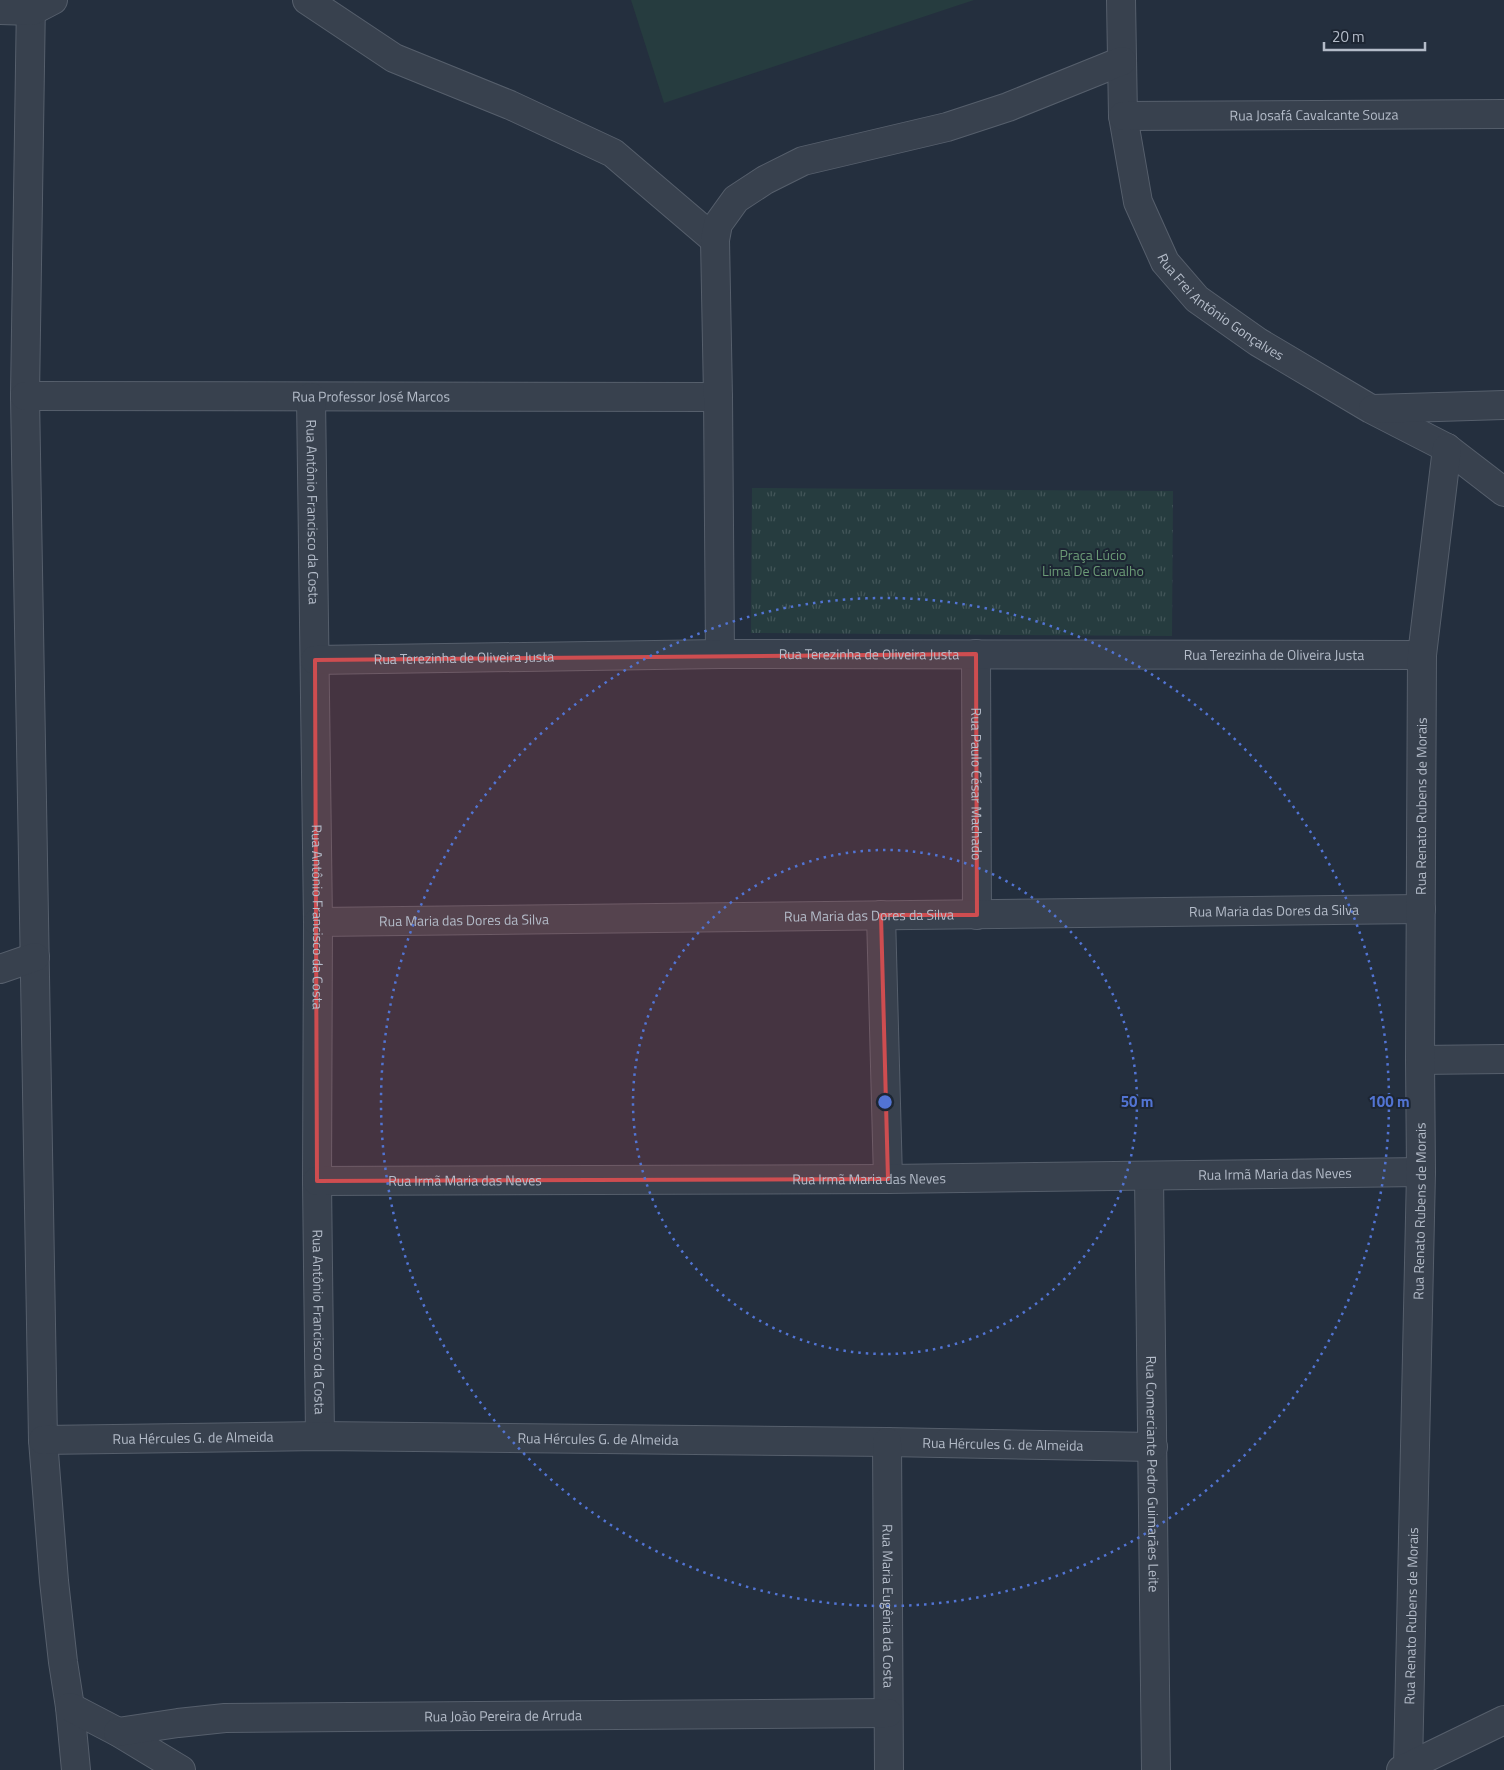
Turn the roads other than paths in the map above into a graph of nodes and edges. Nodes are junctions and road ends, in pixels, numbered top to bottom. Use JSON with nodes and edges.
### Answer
{"nodes":[{"id":1,"x":307,"y":0,"type":"edge"},
{"id":2,"x":1121,"y":0,"type":"edge"},
{"id":3,"x":39,"y":4,"type":"edge"},
{"id":4,"x":0,"y":10,"type":"edge"},
{"id":5,"x":1122,"y":61,"type":"junction"},
{"id":6,"x":1504,"y":114,"type":"edge"},
{"id":7,"x":1123,"y":116,"type":"junction"},
{"id":8,"x":715,"y":240,"type":"junction"},
{"id":9,"x":25,"y":396,"type":"junction"},
{"id":10,"x":312,"y":397,"type":"junction"},
{"id":11,"x":718,"y":397,"type":"junction"},
{"id":12,"x":1504,"y":405,"type":"edge"},
{"id":13,"x":1371,"y":409,"type":"junction"},
{"id":14,"x":1447,"y":448,"type":"junction"},
{"id":15,"x":1504,"y":492,"type":"edge"},
{"id":16,"x":720,"y":654,"type":"junction"},
{"id":17,"x":976,"y":654,"type":"junction"},
{"id":18,"x":1422,"y":656,"type":"junction"},
{"id":19,"x":315,"y":660,"type":"junction"},
{"id":20,"x":1421,"y":909,"type":"junction"},
{"id":21,"x":977,"y":914,"type":"junction"},
{"id":22,"x":881,"y":915,"type":"junction"},
{"id":23,"x":318,"y":922,"type":"junction"},
{"id":24,"x":35,"y":956,"type":"junction"},
{"id":25,"x":0,"y":969,"type":"edge"},
{"id":26,"x":1504,"y":1059,"type":"edge"},
{"id":27,"x":1420,"y":1060,"type":"junction"},
{"id":28,"x":1421,"y":1172,"type":"junction"},
{"id":29,"x":1149,"y":1176,"type":"junction"},
{"id":30,"x":888,"y":1179,"type":"junction"},
{"id":31,"x":318,"y":1181,"type":"junction"},
{"id":32,"x":320,"y":1436,"type":"junction"},
{"id":33,"x":43,"y":1440,"type":"junction"},
{"id":34,"x":887,"y":1442,"type":"junction"},
{"id":35,"x":1153,"y":1446,"type":"junction"},
{"id":36,"x":70,"y":1707,"type":"junction"},
{"id":37,"x":888,"y":1713,"type":"junction"},
{"id":38,"x":1504,"y":1720,"type":"edge"},
{"id":39,"x":118,"y":1732,"type":"junction"},
{"id":40,"x":1404,"y":1768,"type":"edge"},
{"id":41,"x":76,"y":1770,"type":"edge"},
{"id":42,"x":181,"y":1770,"type":"edge"},
{"id":43,"x":889,"y":1770,"type":"edge"},
{"id":44,"x":1156,"y":1770,"type":"edge"}],
"edges":[{"from":1,"to":8,"type":"street"},
{"from":2,"to":5,"type":"street","name":"Rua Frei Antônio Gonçalves"},
{"from":3,"to":4,"type":"street"},
{"from":3,"to":9,"type":"street"},
{"from":5,"to":7,"type":"street","name":"Rua Frei Antônio Gonçalves"},
{"from":5,"to":8,"type":"street"},
{"from":6,"to":7,"type":"street","name":"Rua Josafá Cavalcante Souza"},
{"from":7,"to":13,"type":"street","name":"Rua Frei Antônio Gonçalves"},
{"from":8,"to":11,"type":"street"},
{"from":9,"to":10,"type":"street","name":"Rua Professor José Marcos"},
{"from":9,"to":24,"type":"street"},
{"from":10,"to":11,"type":"street","name":"Rua Professor José Marcos"},
{"from":10,"to":19,"type":"street","name":"Rua Antônio Francisco da Costa"},
{"from":11,"to":16,"type":"street"},
{"from":12,"to":13,"type":"street"},
{"from":13,"to":14,"type":"street","name":"Rua Frei Antônio Gonçalves"},
{"from":14,"to":15,"type":"street","name":"Rua Frei Antônio Gonçalves"},
{"from":14,"to":18,"type":"street","name":"Rua Renato Rubens de Morais"},
{"from":16,"to":17,"type":"street","name":"Rua Terezinha de Oliveira Justa"},
{"from":16,"to":19,"type":"street","name":"Rua Terezinha de Oliveira Justa"},
{"from":17,"to":18,"type":"street","name":"Rua Terezinha de Oliveira Justa"},
{"from":17,"to":21,"type":"street","name":"Rua Paulo César Machado"},
{"from":18,"to":20,"type":"street","name":"Rua Renato Rubens de Morais"},
{"from":19,"to":23,"type":"street","name":"Rua Antônio Francisco da Costa"},
{"from":20,"to":21,"type":"street","name":"Rua Maria das Dores da Silva"},
{"from":20,"to":27,"type":"street","name":"Rua Renato Rubens de Morais"},
{"from":21,"to":22,"type":"street","name":"Rua Maria das Dores da Silva"},
{"from":22,"to":23,"type":"street","name":"Rua Maria das Dores da Silva"},
{"from":22,"to":30,"type":"street"},
{"from":23,"to":31,"type":"street","name":"Rua Antônio Francisco da Costa"},
{"from":24,"to":25,"type":"street"},
{"from":24,"to":33,"type":"street"},
{"from":26,"to":27,"type":"street"},
{"from":27,"to":28,"type":"street","name":"Rua Renato Rubens de Morais"},
{"from":28,"to":29,"type":"street","name":"Rua Irmã Maria das Neves"},
{"from":28,"to":40,"type":"street","name":"Rua Renato Rubens de Morais"},
{"from":29,"to":30,"type":"street","name":"Rua Irmã Maria das Neves"},
{"from":29,"to":35,"type":"street","name":"Rua Comerciante Pedro Guimarães Leite"},
{"from":30,"to":31,"type":"street","name":"Rua Irmã Maria das Neves"},
{"from":31,"to":32,"type":"street","name":"Rua Antônio Francisco da Costa"},
{"from":32,"to":33,"type":"street","name":"Rua Hércules G. de Almeida"},
{"from":32,"to":34,"type":"street","name":"Rua Hércules G. de Almeida"},
{"from":33,"to":36,"type":"street"},
{"from":34,"to":35,"type":"street","name":"Rua Hércules G. de Almeida"},
{"from":34,"to":37,"type":"street","name":"Rua Maria Eugênia da Costa"},
{"from":35,"to":44,"type":"street","name":"Rua Comerciante Pedro Guimarães Leite"},
{"from":36,"to":39,"type":"street"},
{"from":36,"to":41,"type":"street"},
{"from":37,"to":39,"type":"street","name":"Rua João Pereira de Arruda"},
{"from":37,"to":43,"type":"street","name":"Rua Maria Eugênia da Costa"},
{"from":38,"to":40,"type":"street"},
{"from":39,"to":42,"type":"street"}]}
